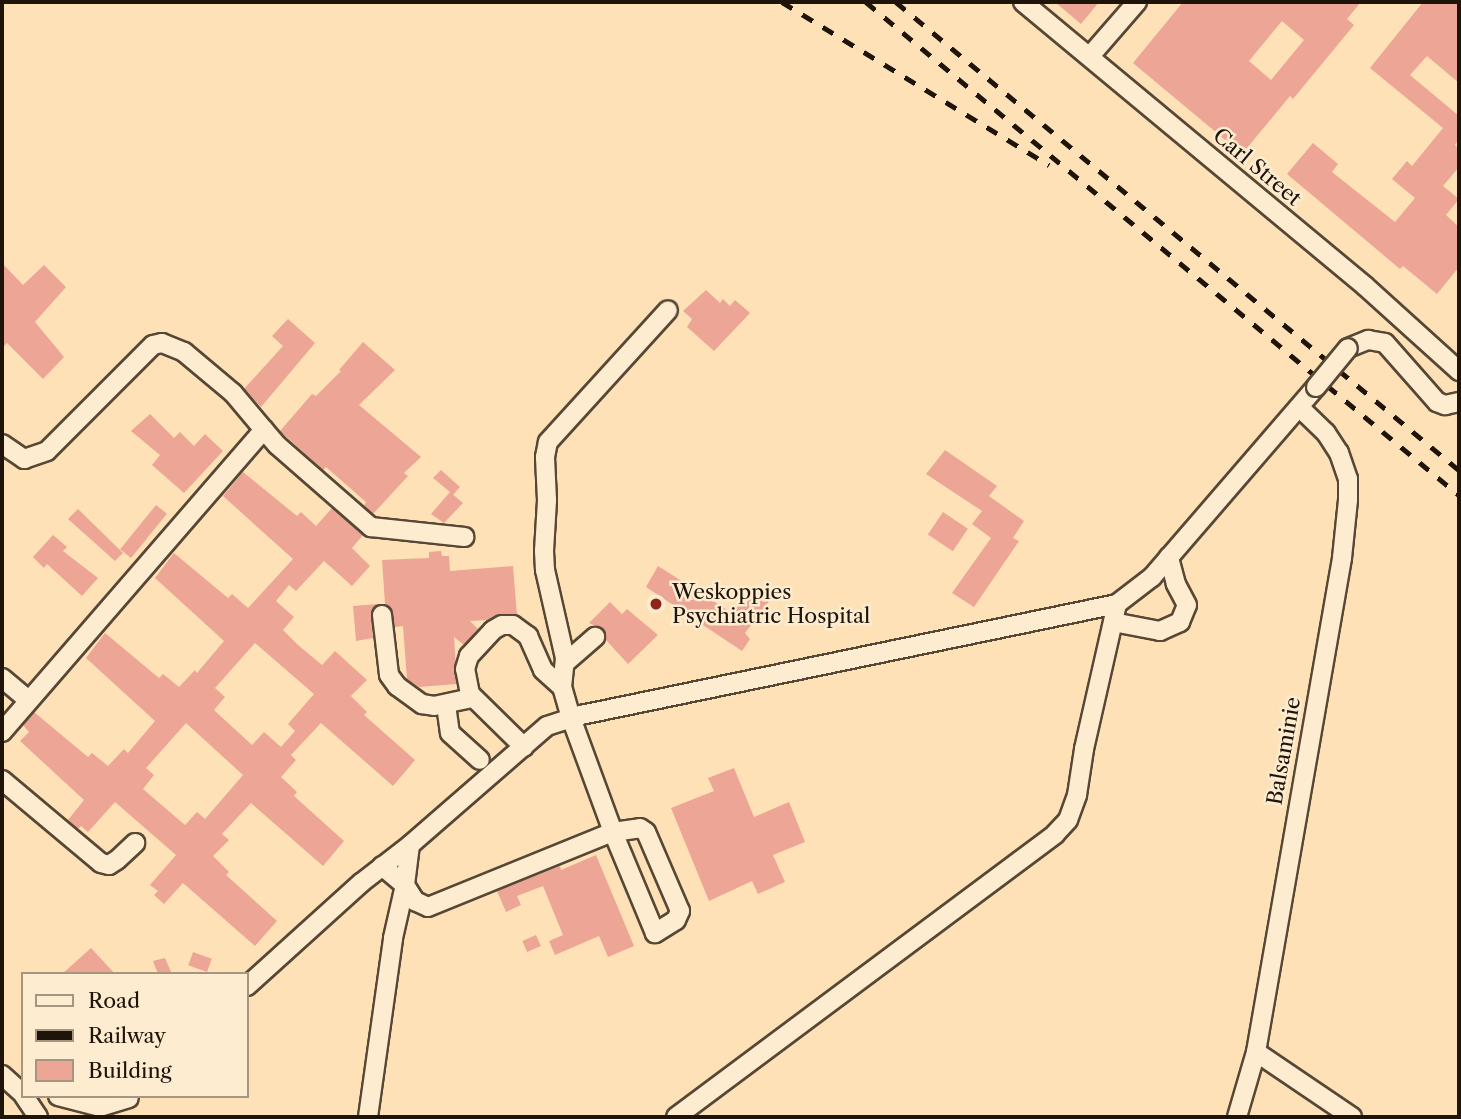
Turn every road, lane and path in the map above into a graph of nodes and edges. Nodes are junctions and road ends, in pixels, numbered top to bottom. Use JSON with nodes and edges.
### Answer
{"nodes":[{"id":1,"x":1023,"y":2,"type":"edge"},
{"id":2,"x":1137,"y":2,"type":"edge"},
{"id":3,"x":1090,"y":56,"type":"junction"},
{"id":4,"x":668,"y":310,"type":"dead end"},
{"id":5,"x":1459,"y":370,"type":"edge"},
{"id":6,"x":1459,"y":402,"type":"edge"},
{"id":7,"x":1299,"y":407,"type":"junction"},
{"id":8,"x":264,"y":430,"type":"junction"},
{"id":9,"x":2,"y":444,"type":"edge"},
{"id":10,"x":464,"y":537,"type":"dead end"},
{"id":11,"x":1169,"y":557,"type":"junction"},
{"id":12,"x":1115,"y":613,"type":"junction"},
{"id":13,"x":382,"y":615,"type":"dead end"},
{"id":14,"x":595,"y":637,"type":"dead end"},
{"id":15,"x":565,"y":663,"type":"junction"},
{"id":16,"x":2,"y":678,"type":"edge"},
{"id":17,"x":562,"y":687,"type":"junction"},
{"id":18,"x":472,"y":698,"type":"junction"},
{"id":19,"x":29,"y":701,"type":"junction"},
{"id":20,"x":446,"y":705,"type":"junction"},
{"id":21,"x":570,"y":718,"type":"junction"},
{"id":22,"x":2,"y":732,"type":"edge"},
{"id":23,"x":524,"y":747,"type":"junction"},
{"id":24,"x":480,"y":760,"type":"dead end"},
{"id":25,"x":2,"y":780,"type":"edge"},
{"id":26,"x":613,"y":832,"type":"junction"},
{"id":27,"x":135,"y":843,"type":"dead end"},
{"id":28,"x":410,"y":845,"type":"junction"},
{"id":29,"x":382,"y":866,"type":"junction"},
{"id":30,"x":405,"y":885,"type":"junction"},
{"id":31,"x":248,"y":985,"type":"edge"},
{"id":32,"x":1256,"y":1052,"type":"junction"},
{"id":33,"x":2,"y":1075,"type":"edge"},
{"id":34,"x":21,"y":1090,"type":"edge"},
{"id":35,"x":26,"y":1098,"type":"edge"},
{"id":36,"x":66,"y":1098,"type":"edge"},
{"id":37,"x":126,"y":1098,"type":"edge"},
{"id":38,"x":128,"y":1098,"type":"edge"},
{"id":39,"x":38,"y":1117,"type":"edge"},
{"id":40,"x":106,"y":1117,"type":"edge"},
{"id":41,"x":368,"y":1117,"type":"edge"},
{"id":42,"x":676,"y":1117,"type":"edge"},
{"id":43,"x":1237,"y":1117,"type":"edge"},
{"id":44,"x":1352,"y":1117,"type":"edge"}],
"edges":[{"from":1,"to":3,"type":"street","name":"Carl Street"},
{"from":2,"to":3,"type":"street"},
{"from":3,"to":5,"type":"street","name":"Carl Street"},
{"from":4,"to":15,"type":"street"},
{"from":6,"to":7,"type":"street","bridge":true},
{"from":7,"to":11,"type":"street"},
{"from":7,"to":32,"type":"street","name":"Balsaminie"},
{"from":8,"to":9,"type":"street"},
{"from":8,"to":10,"type":"street"},
{"from":8,"to":19,"type":"street"},
{"from":11,"to":12,"type":"street"},
{"from":11,"to":12,"type":"street"},
{"from":12,"to":21,"type":"street"},
{"from":12,"to":42,"type":"street"},
{"from":13,"to":20,"type":"street"},
{"from":14,"to":15,"type":"street"},
{"from":15,"to":17,"type":"street"},
{"from":16,"to":19,"type":"street"},
{"from":17,"to":18,"type":"street"},
{"from":17,"to":21,"type":"street"},
{"from":18,"to":20,"type":"street"},
{"from":18,"to":23,"type":"street"},
{"from":19,"to":22,"type":"street"},
{"from":20,"to":24,"type":"street"},
{"from":21,"to":23,"type":"street"},
{"from":21,"to":26,"type":"street"},
{"from":23,"to":28,"type":"street"},
{"from":25,"to":27,"type":"street"},
{"from":26,"to":26,"type":"street"},
{"from":26,"to":30,"type":"street"},
{"from":28,"to":29,"type":"street"},
{"from":28,"to":30,"type":"street"},
{"from":29,"to":30,"type":"street"},
{"from":29,"to":31,"type":"street"},
{"from":30,"to":41,"type":"street"},
{"from":32,"to":43,"type":"street","name":"Balsaminie"},
{"from":32,"to":44,"type":"street"},
{"from":33,"to":34,"type":"street"},
{"from":35,"to":39,"type":"street"},
{"from":36,"to":37,"type":"street"},
{"from":38,"to":40,"type":"street"}]}
